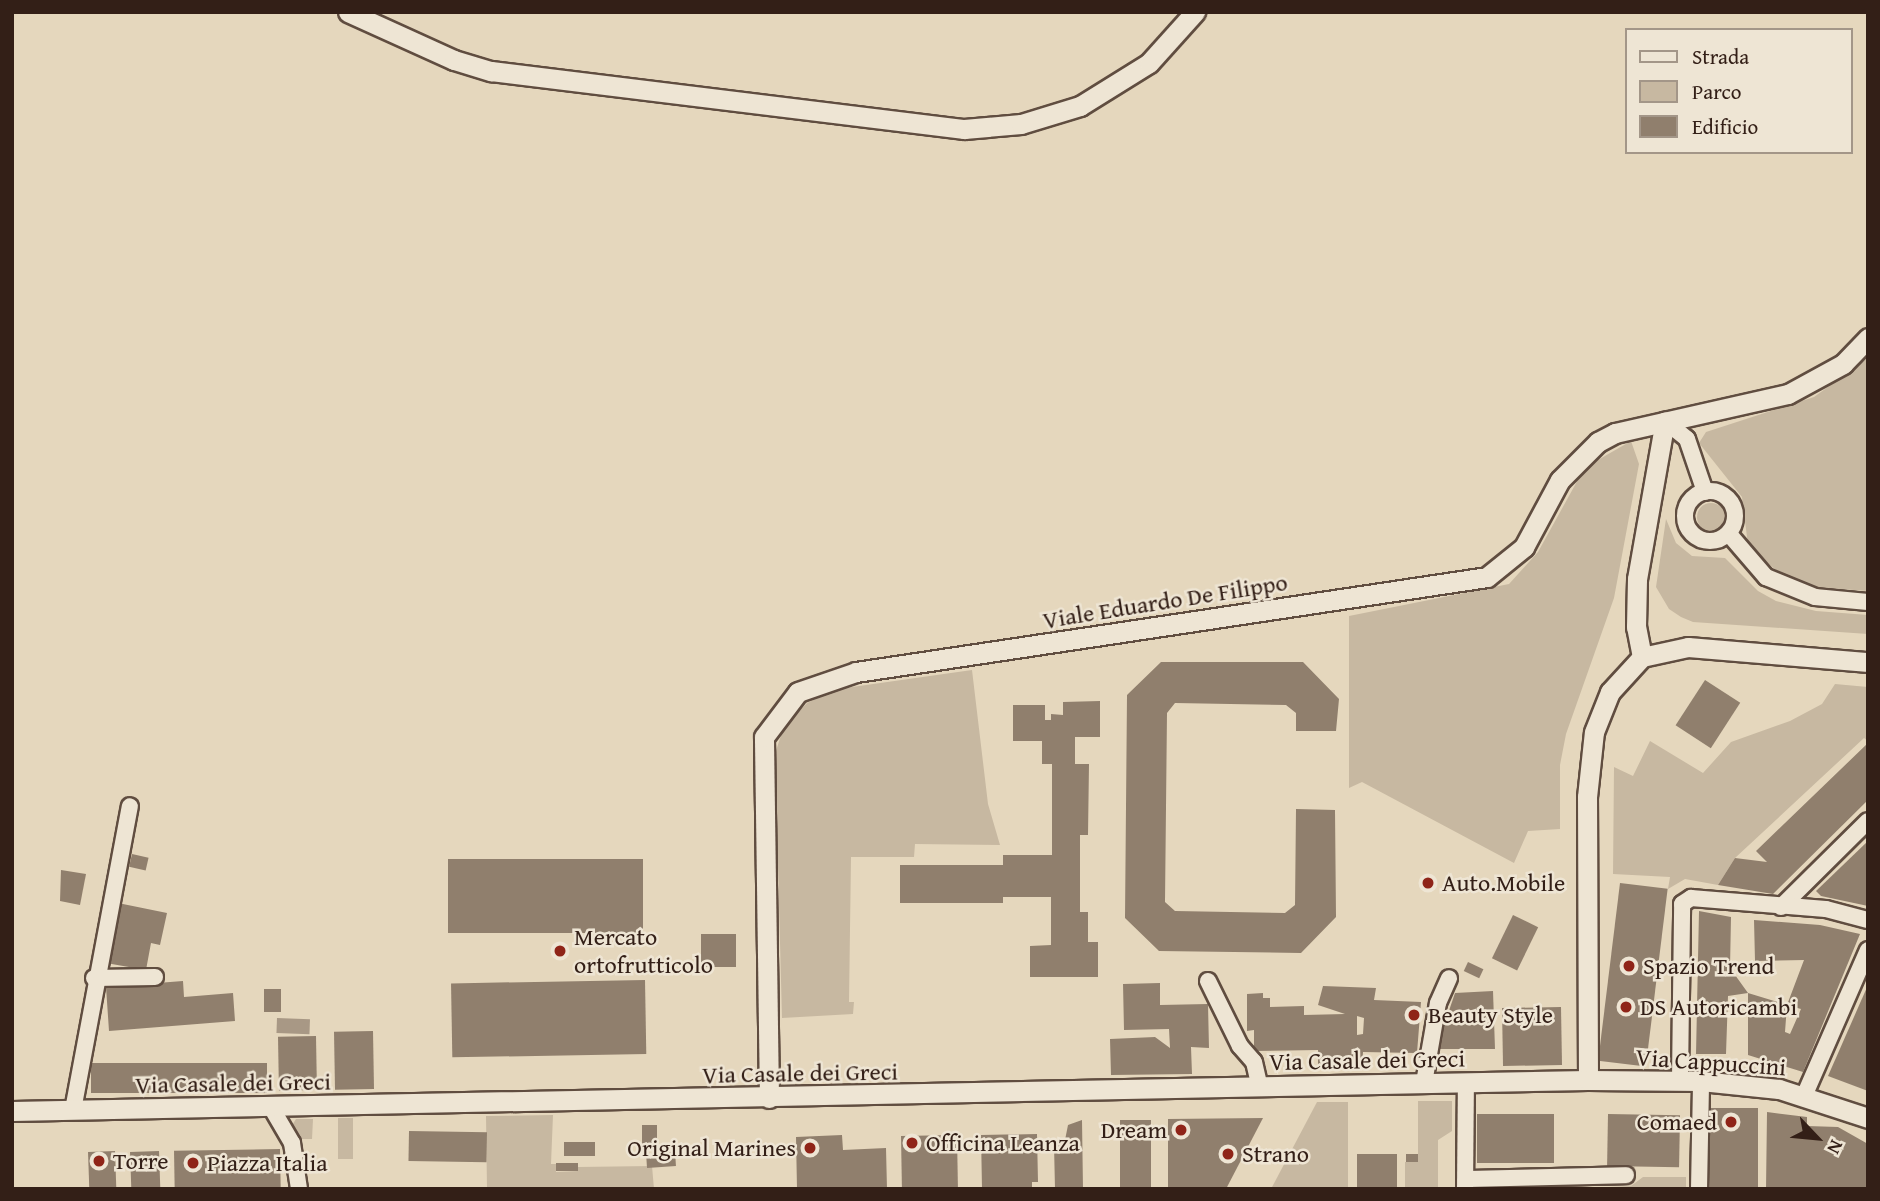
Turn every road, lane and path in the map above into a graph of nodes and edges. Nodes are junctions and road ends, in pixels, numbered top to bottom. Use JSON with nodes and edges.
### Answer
{"nodes":[{"id":1,"x":348,"y":12,"type":"edge"},
{"id":2,"x":1195,"y":12,"type":"edge"},
{"id":3,"x":1868,"y":338,"type":"edge"},
{"id":4,"x":1665,"y":421,"type":"junction"},
{"id":5,"x":1705,"y":492,"type":"junction"},
{"id":6,"x":1728,"y":534,"type":"junction"},
{"id":7,"x":1868,"y":602,"type":"edge"},
{"id":8,"x":1643,"y":657,"type":"junction"},
{"id":9,"x":1868,"y":662,"type":"edge"},
{"id":10,"x":130,"y":806,"type":"dead end"},
{"id":11,"x":1868,"y":821,"type":"edge"},
{"id":12,"x":1781,"y":907,"type":"junction"},
{"id":13,"x":1868,"y":920,"type":"edge"},
{"id":14,"x":1868,"y":950,"type":"edge"},
{"id":15,"x":155,"y":977,"type":"dead end"},
{"id":16,"x":94,"y":978,"type":"junction"},
{"id":17,"x":1449,"y":978,"type":"dead end"},
{"id":18,"x":1208,"y":981,"type":"dead end"},
{"id":19,"x":1588,"y":1080,"type":"junction"},
{"id":20,"x":1680,"y":1080,"type":"junction"},
{"id":21,"x":1701,"y":1081,"type":"junction"},
{"id":22,"x":1424,"y":1083,"type":"junction"},
{"id":23,"x":1466,"y":1083,"type":"junction"},
{"id":24,"x":1260,"y":1087,"type":"junction"},
{"id":25,"x":1805,"y":1094,"type":"junction"},
{"id":26,"x":769,"y":1098,"type":"junction"},
{"id":27,"x":271,"y":1107,"type":"junction"},
{"id":28,"x":72,"y":1110,"type":"junction"},
{"id":29,"x":12,"y":1111,"type":"edge"},
{"id":30,"x":1868,"y":1118,"type":"edge"},
{"id":31,"x":1626,"y":1175,"type":"dead end"},
{"id":32,"x":1465,"y":1184,"type":"edge"},
{"id":33,"x":299,"y":1189,"type":"edge"},
{"id":34,"x":1699,"y":1189,"type":"edge"}],
"edges":[{"from":1,"to":2,"type":"street"},
{"from":3,"to":4,"type":"street","name":"Viale Eduardo De Filippo"},
{"from":4,"to":5,"type":"street"},
{"from":4,"to":8,"type":"street"},
{"from":4,"to":26,"type":"street","name":"Viale Eduardo De Filippo"},
{"from":5,"to":6,"type":"street"},
{"from":5,"to":6,"type":"street"},
{"from":6,"to":7,"type":"street"},
{"from":8,"to":9,"type":"street"},
{"from":8,"to":19,"type":"street"},
{"from":10,"to":16,"type":"street"},
{"from":11,"to":12,"type":"street"},
{"from":12,"to":13,"type":"street"},
{"from":12,"to":20,"type":"street"},
{"from":14,"to":25,"type":"street"},
{"from":15,"to":16,"type":"street"},
{"from":16,"to":28,"type":"street"},
{"from":17,"to":22,"type":"street"},
{"from":18,"to":24,"type":"street"},
{"from":19,"to":20,"type":"street","name":"Via Cappuccini"},
{"from":19,"to":23,"type":"street","name":"Via Casale dei Greci"},
{"from":20,"to":21,"type":"street","name":"Via Cappuccini"},
{"from":21,"to":25,"type":"street","name":"Via Cappuccini"},
{"from":21,"to":34,"type":"street"},
{"from":22,"to":23,"type":"street","name":"Via Casale dei Greci"},
{"from":22,"to":24,"type":"street","name":"Via Casale dei Greci"},
{"from":23,"to":32,"type":"street"},
{"from":24,"to":26,"type":"street","name":"Via Casale dei Greci"},
{"from":25,"to":30,"type":"street","name":"Via Cappuccini"},
{"from":26,"to":27,"type":"street","name":"Via Casale dei Greci"},
{"from":27,"to":28,"type":"street","name":"Via Casale dei Greci"},
{"from":27,"to":33,"type":"street"},
{"from":28,"to":29,"type":"street","name":"Via Casale dei Greci"},
{"from":31,"to":32,"type":"street"}]}
